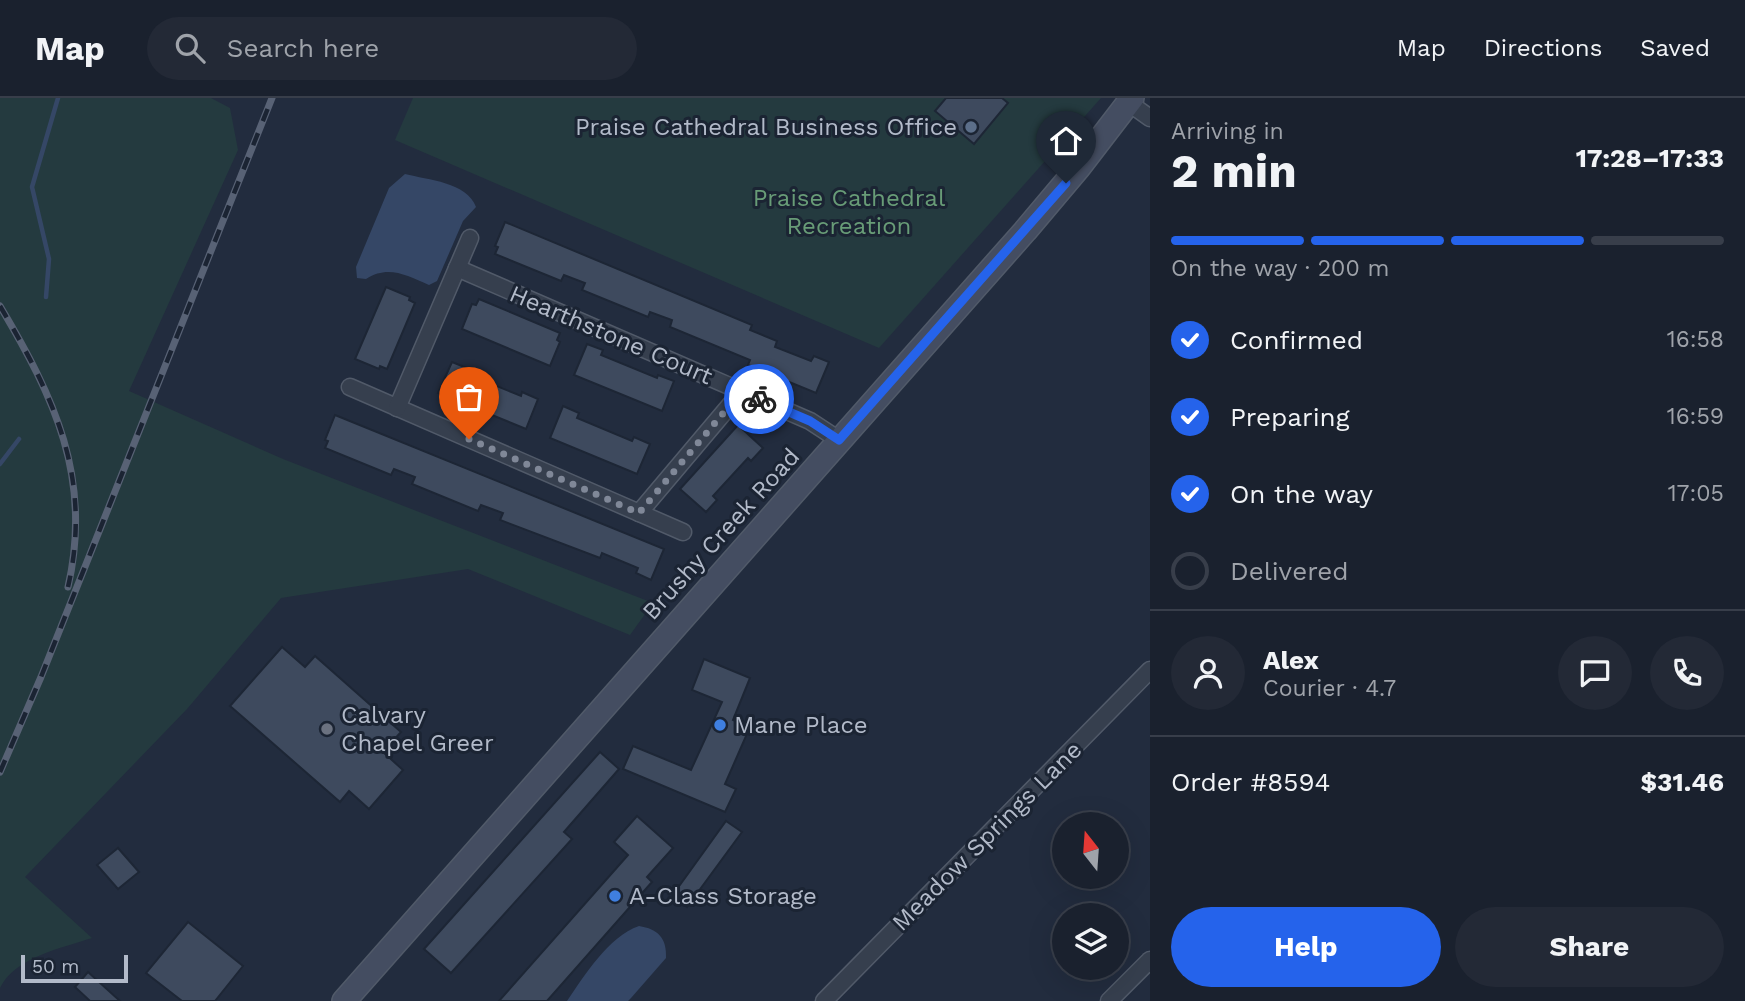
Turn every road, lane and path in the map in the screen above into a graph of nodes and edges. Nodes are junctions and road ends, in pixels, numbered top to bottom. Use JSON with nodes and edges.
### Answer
{"nodes":[{"id":1,"x":1131,"y":101,"type":"edge"},
{"id":2,"x":1150,"y":118,"type":"edge"},
{"id":3,"x":471,"y":238,"type":"dead end"},
{"id":4,"x":457,"y":268,"type":"junction"},
{"id":5,"x":350,"y":387,"type":"dead end"},
{"id":6,"x":742,"y":391,"type":"junction"},
{"id":7,"x":397,"y":408,"type":"junction"},
{"id":8,"x":839,"y":440,"type":"junction"},
{"id":9,"x":639,"y":513,"type":"junction"},
{"id":10,"x":683,"y":532,"type":"dead end"},
{"id":11,"x":1150,"y":670,"type":"edge"},
{"id":12,"x":1150,"y":960,"type":"edge"},
{"id":13,"x":344,"y":1001,"type":"edge"},
{"id":14,"x":824,"y":1001,"type":"edge"},
{"id":15,"x":1109,"y":1001,"type":"edge"}],
"edges":[{"from":1,"to":2,"type":"street"},
{"from":1,"to":8,"type":"main road","name":"Brushy Creek Road"},
{"from":3,"to":4,"type":"street"},
{"from":4,"to":6,"type":"street","name":"Hearthstone Court"},
{"from":4,"to":7,"type":"street"},
{"from":5,"to":7,"type":"street"},
{"from":6,"to":8,"type":"street","name":"Hearthstone Court"},
{"from":6,"to":9,"type":"street"},
{"from":7,"to":9,"type":"street"},
{"from":8,"to":13,"type":"main road","name":"Brushy Creek Road"},
{"from":9,"to":10,"type":"street"},
{"from":11,"to":14,"type":"street","name":"Meadow Springs Lane"},
{"from":12,"to":15,"type":"street"}]}
